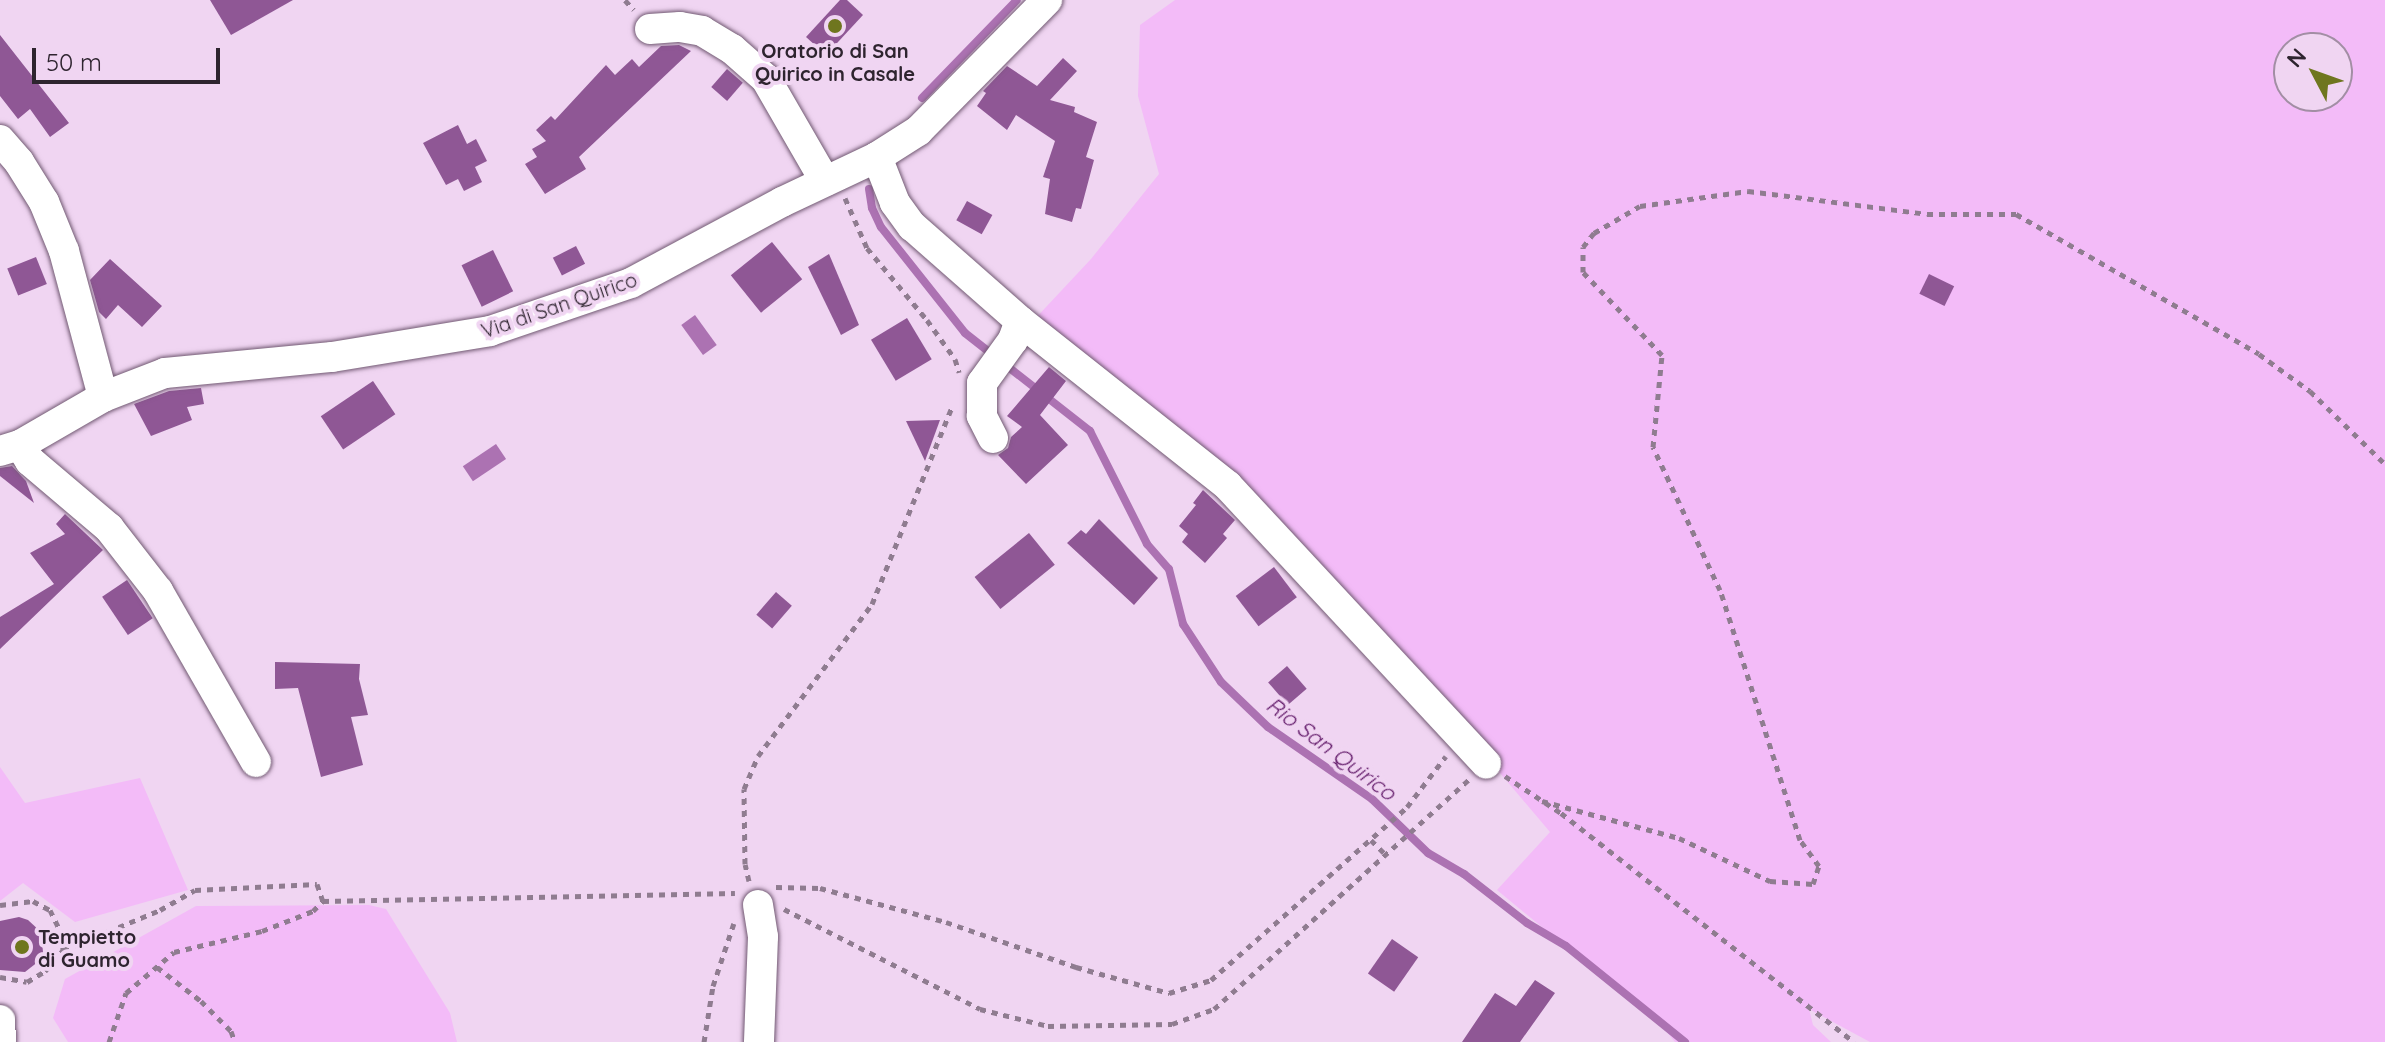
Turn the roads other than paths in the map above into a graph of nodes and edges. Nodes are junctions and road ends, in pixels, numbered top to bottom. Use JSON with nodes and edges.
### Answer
{"nodes":[{"id":1,"x":1047,"y":0,"type":"edge"},
{"id":2,"x":650,"y":29,"type":"dead end"},
{"id":3,"x":0,"y":140,"type":"edge"},
{"id":4,"x":877,"y":157,"type":"junction"},
{"id":5,"x":831,"y":178,"type":"junction"},
{"id":6,"x":1016,"y":331,"type":"junction"},
{"id":7,"x":103,"y":397,"type":"junction"},
{"id":8,"x":993,"y":438,"type":"dead end"},
{"id":9,"x":10,"y":448,"type":"edge"},
{"id":10,"x":256,"y":762,"type":"dead end"},
{"id":11,"x":1486,"y":764,"type":"road end"},
{"id":12,"x":760,"y":895,"type":"road end"},
{"id":13,"x":0,"y":1020,"type":"edge"},
{"id":14,"x":1,"y":1042,"type":"edge"},
{"id":15,"x":759,"y":1042,"type":"edge"}],
"edges":[{"from":1,"to":4,"type":"street","name":"Via di San Quirico"},
{"from":2,"to":5,"type":"street"},
{"from":3,"to":7,"type":"street"},
{"from":4,"to":5,"type":"street","name":"Via di San Quirico"},
{"from":4,"to":6,"type":"street"},
{"from":5,"to":7,"type":"street","name":"Via di San Quirico"},
{"from":6,"to":8,"type":"street"},
{"from":6,"to":11,"type":"street"},
{"from":7,"to":9,"type":"street","name":"Via di San Quirico"},
{"from":9,"to":10,"type":"street"},
{"from":12,"to":15,"type":"street"},
{"from":13,"to":14,"type":"street"}]}
